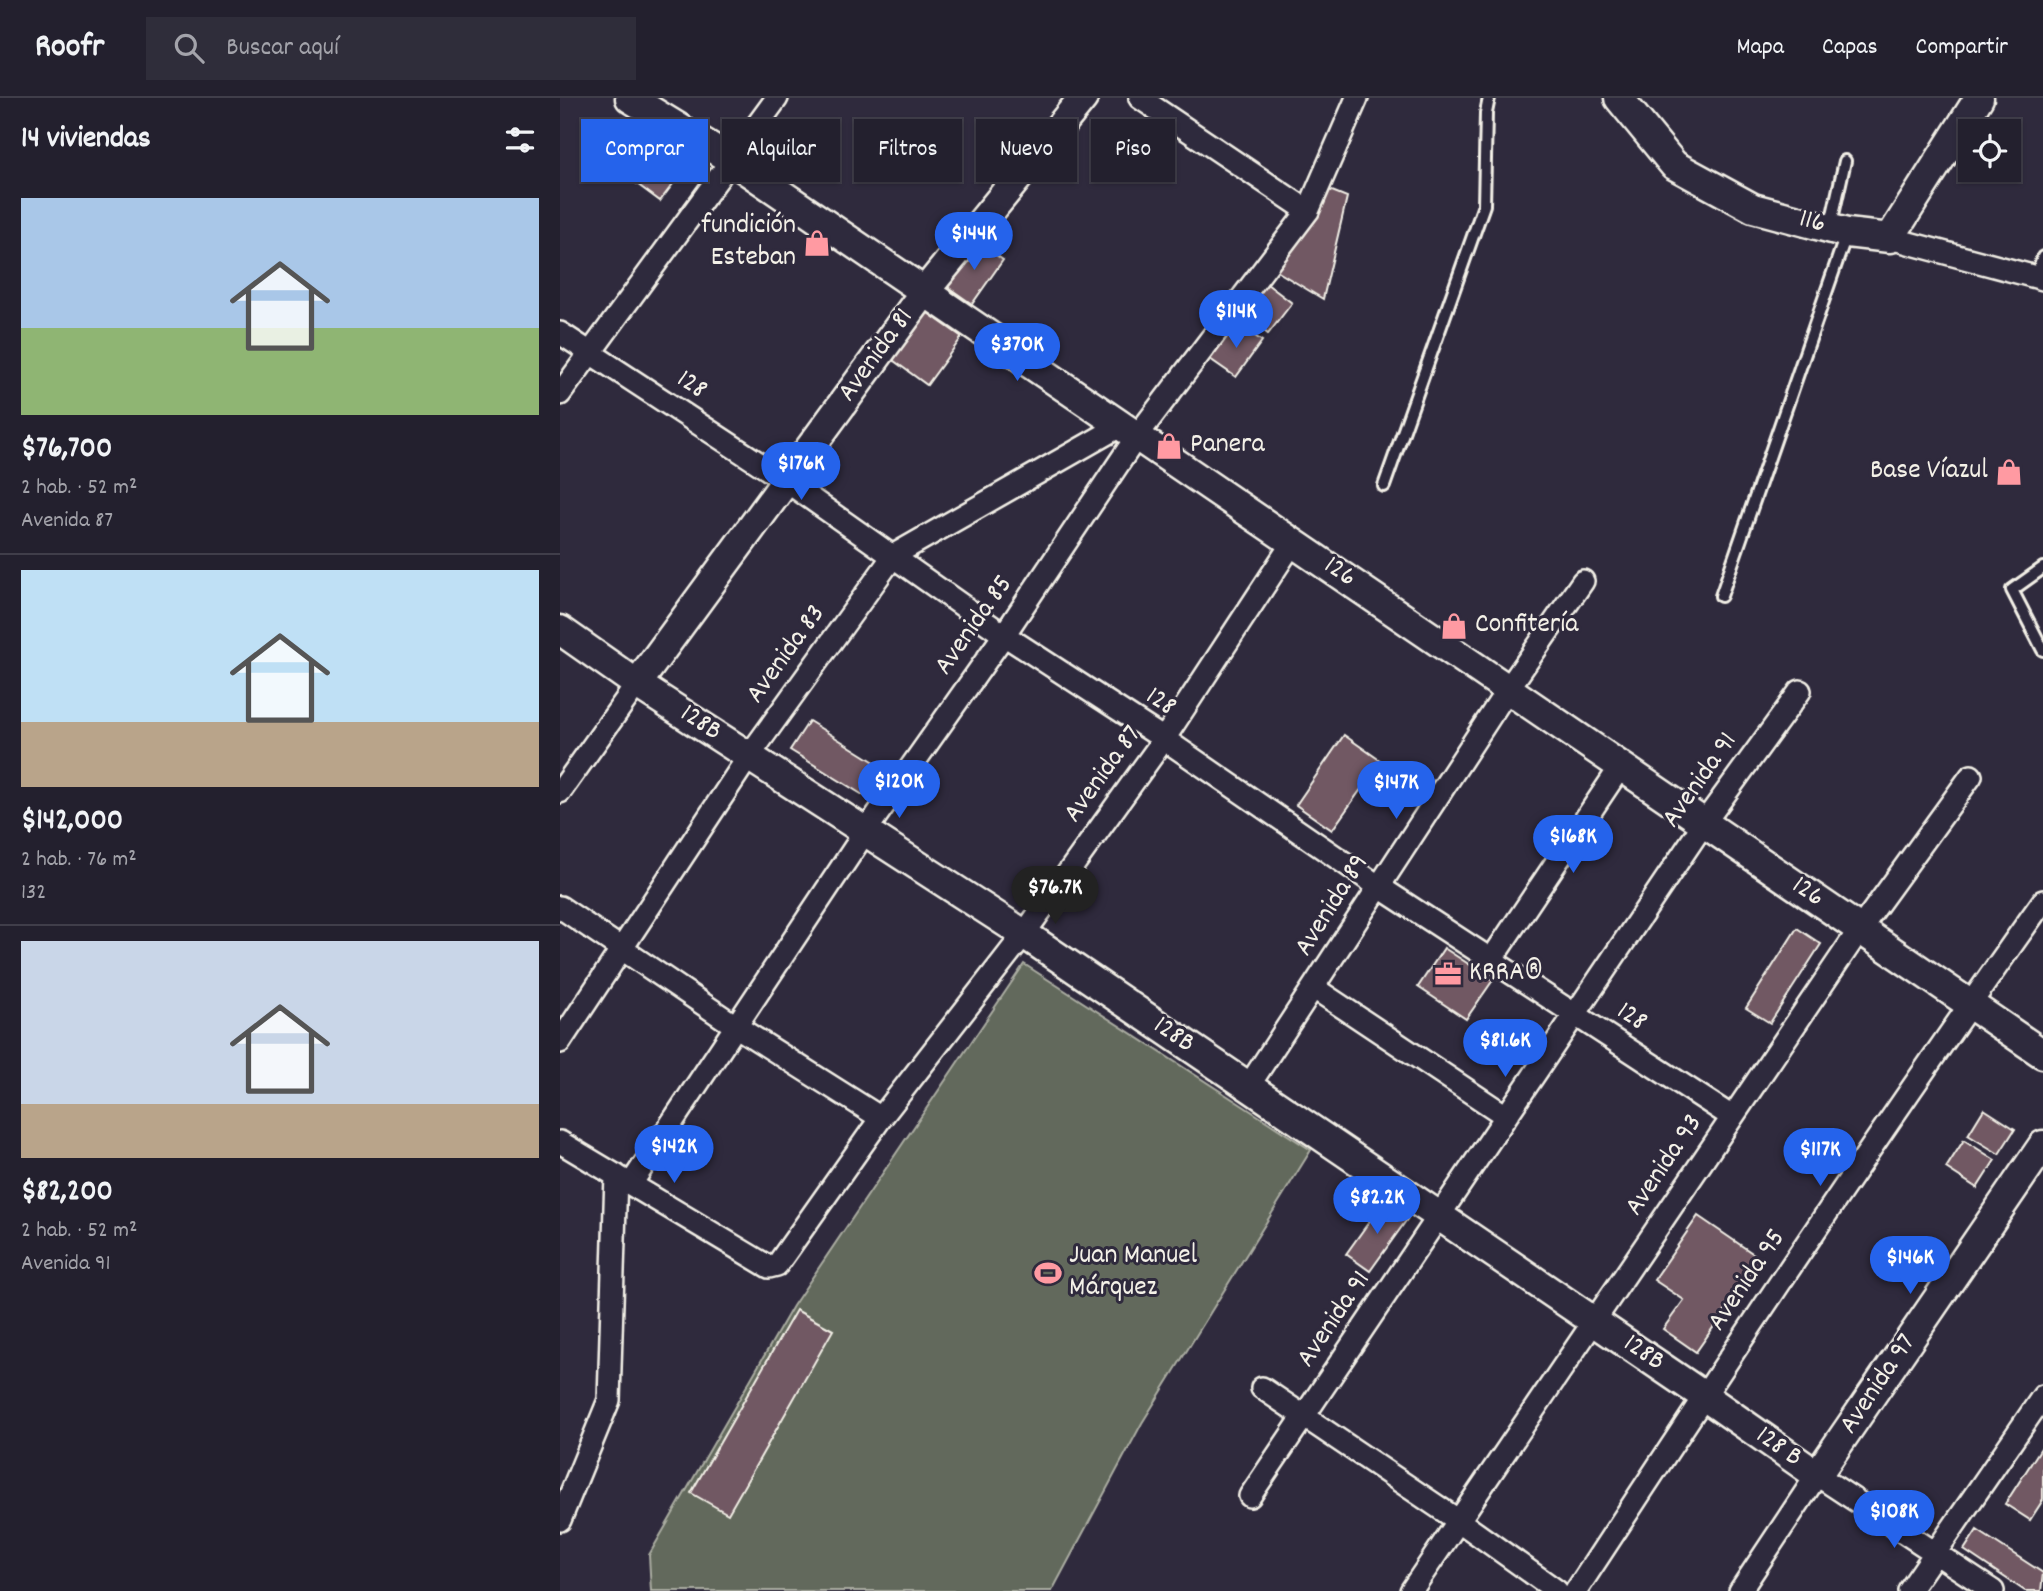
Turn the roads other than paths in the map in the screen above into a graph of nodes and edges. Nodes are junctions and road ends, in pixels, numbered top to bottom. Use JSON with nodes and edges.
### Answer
{"nodes":[{"id":1,"x":630,"y":98,"type":"edge"},
{"id":2,"x":778,"y":98,"type":"edge"},
{"id":3,"x":1083,"y":98,"type":"edge"},
{"id":4,"x":1140,"y":98,"type":"edge"},
{"id":5,"x":1357,"y":98,"type":"edge"},
{"id":6,"x":1489,"y":98,"type":"edge"},
{"id":7,"x":1619,"y":98,"type":"edge"},
{"id":8,"x":1979,"y":98,"type":"edge"},
{"id":9,"x":761,"y":119,"type":"edge"},
{"id":10,"x":722,"y":154,"type":"edge"},
{"id":11,"x":1845,"y":161,"type":"dead end"},
{"id":12,"x":722,"y":170,"type":"edge"},
{"id":13,"x":764,"y":182,"type":"edge"},
{"id":14,"x":1308,"y":211,"type":"junction"},
{"id":15,"x":1838,"y":230,"type":"junction"},
{"id":16,"x":1889,"y":238,"type":"junction"},
{"id":17,"x":2040,"y":271,"type":"edge"},
{"id":18,"x":925,"y":291,"type":"junction"},
{"id":19,"x":560,"y":333,"type":"edge"},
{"id":20,"x":590,"y":353,"type":"junction"},
{"id":21,"x":560,"y":394,"type":"edge"},
{"id":22,"x":1129,"y":431,"type":"junction"},
{"id":23,"x":786,"y":481,"type":"junction"},
{"id":24,"x":1384,"y":486,"type":"dead end"},
{"id":25,"x":1293,"y":542,"type":"junction"},
{"id":26,"x":894,"y":555,"type":"junction"},
{"id":27,"x":2043,"y":568,"type":"edge"},
{"id":28,"x":1583,"y":581,"type":"dead end"},
{"id":29,"x":1721,"y":596,"type":"dead end"},
{"id":30,"x":560,"y":631,"type":"edge"},
{"id":31,"x":1004,"y":635,"type":"junction"},
{"id":32,"x":2043,"y":650,"type":"edge"},
{"id":33,"x":637,"y":684,"type":"junction"},
{"id":34,"x":1508,"y":689,"type":"junction"},
{"id":35,"x":1800,"y":691,"type":"dead end"},
{"id":36,"x":1164,"y":739,"type":"junction"},
{"id":37,"x":749,"y":756,"type":"junction"},
{"id":38,"x":1621,"y":766,"type":"junction"},
{"id":39,"x":1971,"y":776,"type":"dead end"},
{"id":40,"x":560,"y":792,"type":"edge"},
{"id":41,"x":1704,"y":823,"type":"junction"},
{"id":42,"x":865,"y":832,"type":"junction"},
{"id":43,"x":1378,"y":886,"type":"junction"},
{"id":44,"x":2043,"y":901,"type":"edge"},
{"id":45,"x":560,"y":907,"type":"edge"},
{"id":46,"x":1860,"y":929,"type":"junction"},
{"id":47,"x":1024,"y":934,"type":"junction"},
{"id":48,"x":622,"y":949,"type":"junction"},
{"id":49,"x":1491,"y":960,"type":"junction"},
{"id":50,"x":1314,"y":988,"type":"junction"},
{"id":51,"x":1970,"y":1004,"type":"junction"},
{"id":52,"x":1574,"y":1015,"type":"junction"},
{"id":53,"x":737,"y":1027,"type":"junction"},
{"id":54,"x":560,"y":1042,"type":"edge"},
{"id":55,"x":2043,"y":1054,"type":"edge"},
{"id":56,"x":1248,"y":1087,"type":"junction"},
{"id":57,"x":1506,"y":1116,"type":"junction"},
{"id":58,"x":1732,"y":1117,"type":"junction"},
{"id":59,"x":881,"y":1118,"type":"junction"},
{"id":60,"x":2043,"y":1145,"type":"edge"},
{"id":61,"x":561,"y":1146,"type":"edge"},
{"id":62,"x":624,"y":1180,"type":"junction"},
{"id":63,"x":1438,"y":1216,"type":"junction"},
{"id":64,"x":1595,"y":1321,"type":"junction"},
{"id":65,"x":1262,"y":1388,"type":"dead end"},
{"id":66,"x":1704,"y":1396,"type":"junction"},
{"id":67,"x":2043,"y":1396,"type":"edge"},
{"id":68,"x":1305,"y":1416,"type":"junction"},
{"id":69,"x":1817,"y":1475,"type":"junction"},
{"id":70,"x":1250,"y":1496,"type":"dead end"},
{"id":71,"x":560,"y":1520,"type":"edge"},
{"id":72,"x":1459,"y":1521,"type":"junction"},
{"id":73,"x":1936,"y":1552,"type":"junction"},
{"id":74,"x":1411,"y":1591,"type":"edge"},
{"id":75,"x":1557,"y":1591,"type":"edge"},
{"id":76,"x":1576,"y":1591,"type":"edge"},
{"id":77,"x":1740,"y":1591,"type":"edge"},
{"id":78,"x":1909,"y":1591,"type":"edge"},
{"id":79,"x":1993,"y":1591,"type":"edge"}],
"edges":[{"from":1,"to":10,"type":"street","name":"126"},
{"from":2,"to":9,"type":"street"},
{"from":3,"to":18,"type":"street","name":"Avenida 81"},
{"from":4,"to":14,"type":"street"},
{"from":5,"to":14,"type":"street","name":"Avenida 85"},
{"from":6,"to":24,"type":"lane"},
{"from":7,"to":15,"type":"street","name":"116"},
{"from":8,"to":16,"type":"street"},
{"from":11,"to":15,"type":"lane"},
{"from":12,"to":20,"type":"street"},
{"from":13,"to":18,"type":"street","name":"126"},
{"from":14,"to":22,"type":"street","name":"Avenida 85"},
{"from":15,"to":16,"type":"street","name":"116"},
{"from":15,"to":29,"type":"lane"},
{"from":16,"to":17,"type":"street","name":"116"},
{"from":18,"to":22,"type":"street","name":"126"},
{"from":18,"to":23,"type":"street","name":"Avenida 81"},
{"from":19,"to":20,"type":"street","name":"128"},
{"from":20,"to":21,"type":"street"},
{"from":20,"to":23,"type":"street","name":"128"},
{"from":22,"to":25,"type":"street","name":"126"},
{"from":22,"to":26,"type":"street","name":"Avenida 83"},
{"from":22,"to":31,"type":"street","name":"Avenida 85"},
{"from":23,"to":26,"type":"street","name":"128"},
{"from":23,"to":33,"type":"street","name":"Avenida 81"},
{"from":25,"to":34,"type":"street","name":"126"},
{"from":25,"to":36,"type":"street","name":"Avenida 87"},
{"from":26,"to":31,"type":"street","name":"128"},
{"from":26,"to":37,"type":"street","name":"Avenida 83"},
{"from":27,"to":32,"type":"lane"},
{"from":28,"to":34,"type":"street","name":"Avenida 89"},
{"from":30,"to":33,"type":"street"},
{"from":31,"to":36,"type":"street","name":"128"},
{"from":31,"to":42,"type":"street","name":"Avenida 85"},
{"from":33,"to":37,"type":"street","name":"128B"},
{"from":33,"to":40,"type":"street","name":"Avenida 81"},
{"from":34,"to":38,"type":"street","name":"126"},
{"from":34,"to":43,"type":"street","name":"Avenida 89"},
{"from":35,"to":41,"type":"street","name":"Avenida 91"},
{"from":36,"to":43,"type":"street","name":"128"},
{"from":36,"to":47,"type":"street","name":"Avenida 87"},
{"from":37,"to":42,"type":"street","name":"128B"},
{"from":37,"to":48,"type":"street","name":"Avenida 83"},
{"from":38,"to":41,"type":"street","name":"126"},
{"from":38,"to":49,"type":"street"},
{"from":39,"to":46,"type":"street","name":"Avenida 93"},
{"from":41,"to":46,"type":"street","name":"126"},
{"from":41,"to":52,"type":"street","name":"Avenida 91"},
{"from":42,"to":47,"type":"street","name":"128B"},
{"from":42,"to":53,"type":"street","name":"Avenida 85"},
{"from":43,"to":49,"type":"street","name":"128"},
{"from":43,"to":50,"type":"street","name":"Avenida 89"},
{"from":44,"to":51,"type":"street","name":"Avenida 95"},
{"from":45,"to":48,"type":"street"},
{"from":46,"to":51,"type":"street","name":"126"},
{"from":46,"to":58,"type":"street","name":"Avenida 93"},
{"from":47,"to":56,"type":"street","name":"128B"},
{"from":47,"to":59,"type":"street","name":"Avenida 87"},
{"from":48,"to":53,"type":"street"},
{"from":48,"to":54,"type":"street","name":"Avenida 83"},
{"from":49,"to":52,"type":"street","name":"128"},
{"from":50,"to":56,"type":"street","name":"Avenida 89"},
{"from":50,"to":57,"type":"street"},
{"from":51,"to":55,"type":"street","name":"126"},
{"from":51,"to":66,"type":"street","name":"Avenida 95"},
{"from":52,"to":57,"type":"street","name":"Avenida 91"},
{"from":52,"to":58,"type":"street","name":"128"},
{"from":53,"to":59,"type":"street"},
{"from":53,"to":62,"type":"street","name":"Avenida 85"},
{"from":56,"to":63,"type":"street","name":"128B"},
{"from":57,"to":63,"type":"street","name":"Avenida 91"},
{"from":58,"to":64,"type":"street","name":"Avenida 93"},
{"from":59,"to":62,"type":"street","name":"Avenida 87"},
{"from":60,"to":69,"type":"street","name":"Avenida 97"},
{"from":61,"to":62,"type":"street"},
{"from":62,"to":71,"type":"street"},
{"from":63,"to":64,"type":"street","name":"128B"},
{"from":63,"to":68,"type":"street","name":"Avenida 91"},
{"from":64,"to":66,"type":"street","name":"128B"},
{"from":64,"to":72,"type":"street","name":"Avenida 93"},
{"from":65,"to":68,"type":"street"},
{"from":66,"to":69,"type":"street","name":"128 B"},
{"from":66,"to":76,"type":"street","name":"Avenida 95"},
{"from":67,"to":73,"type":"street"},
{"from":68,"to":70,"type":"street","name":"Avenida 91"},
{"from":68,"to":72,"type":"street"},
{"from":69,"to":73,"type":"street","name":"128 B"},
{"from":69,"to":77,"type":"street","name":"Avenida 97"},
{"from":72,"to":74,"type":"street","name":"Avenida 93"},
{"from":72,"to":75,"type":"street"},
{"from":73,"to":78,"type":"street"},
{"from":73,"to":79,"type":"street","name":"128 B"}]}
